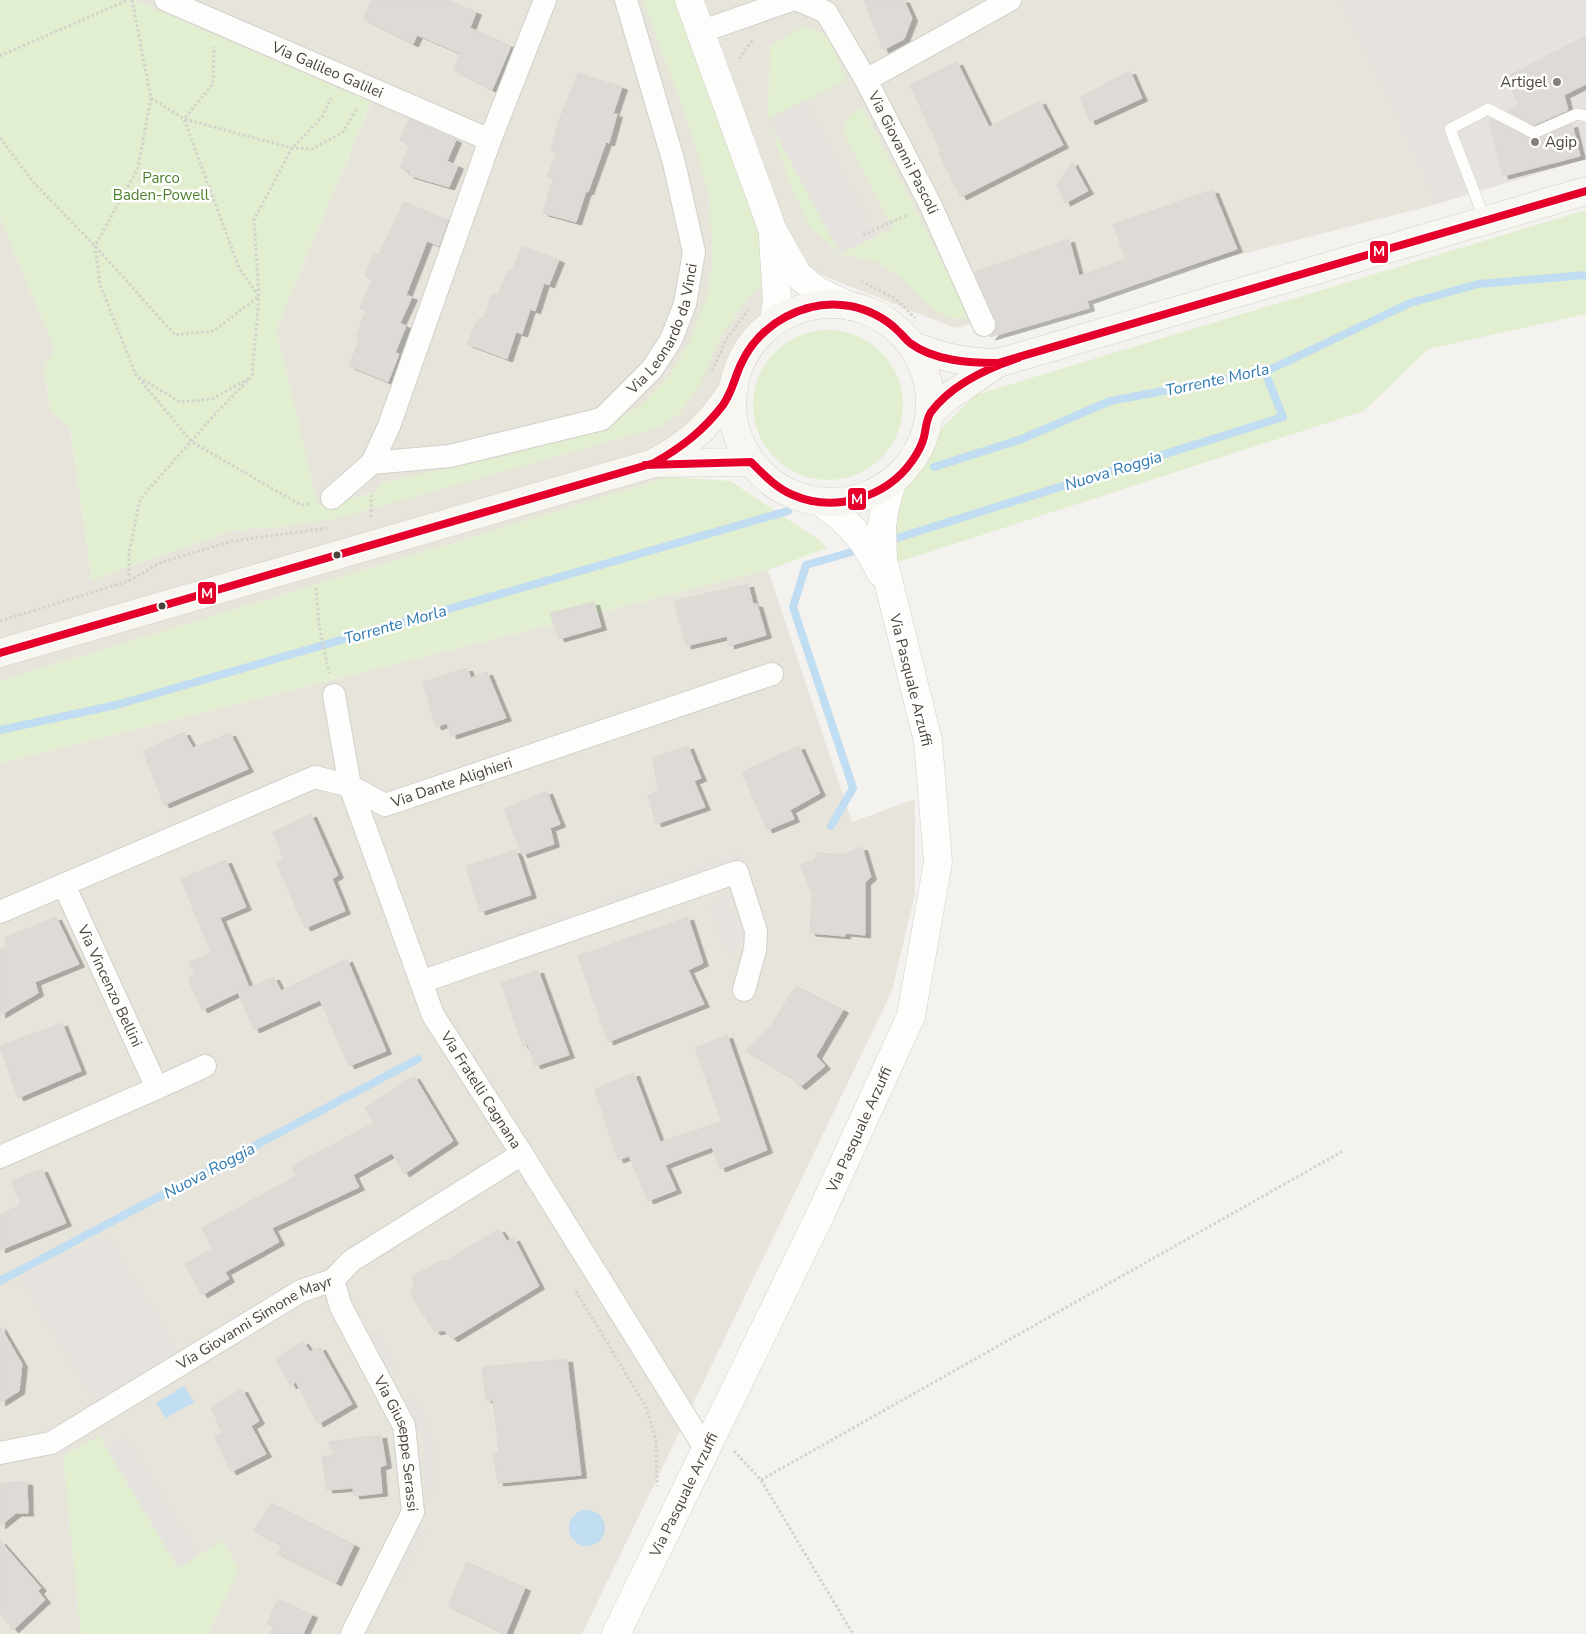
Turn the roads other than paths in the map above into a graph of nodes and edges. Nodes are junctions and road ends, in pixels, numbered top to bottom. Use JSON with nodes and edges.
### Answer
{"nodes":[{"id":1,"x":166,"y":0,"type":"edge"},
{"id":2,"x":545,"y":0,"type":"edge"},
{"id":3,"x":626,"y":0,"type":"edge"},
{"id":4,"x":688,"y":0,"type":"edge"},
{"id":5,"x":791,"y":0,"type":"edge"},
{"id":6,"x":798,"y":0,"type":"edge"},
{"id":7,"x":1010,"y":0,"type":"edge"},
{"id":8,"x":700,"y":32,"type":"junction"},
{"id":9,"x":866,"y":80,"type":"junction"},
{"id":10,"x":1586,"y":116,"type":"edge"},
{"id":11,"x":490,"y":140,"type":"junction"},
{"id":12,"x":1586,"y":191,"type":"edge"},
{"id":13,"x":1485,"y":220,"type":"junction"},
{"id":14,"x":773,"y":231,"type":"junction"},
{"id":15,"x":849,"y":306,"type":"junction"},
{"id":16,"x":774,"y":322,"type":"junction"},
{"id":17,"x":984,"y":325,"type":"dead end"},
{"id":18,"x":914,"y":332,"type":"junction"},
{"id":19,"x":998,"y":364,"type":"junction"},
{"id":20,"x":734,"y":388,"type":"junction"},
{"id":21,"x":930,"y":413,"type":"junction"},
{"id":22,"x":752,"y":462,"type":"junction"},
{"id":23,"x":372,"y":463,"type":"junction"},
{"id":24,"x":654,"y":463,"type":"junction"},
{"id":25,"x":892,"y":482,"type":"junction"},
{"id":26,"x":332,"y":498,"type":"road end"},
{"id":27,"x":820,"y":502,"type":"junction"},
{"id":28,"x":888,"y":588,"type":"junction"},
{"id":29,"x":0,"y":653,"type":"edge"},
{"id":30,"x":772,"y":674,"type":"dead end"},
{"id":31,"x":334,"y":695,"type":"dead end"},
{"id":32,"x":350,"y":786,"type":"junction"},
{"id":33,"x":64,"y":885,"type":"junction"},
{"id":34,"x":0,"y":912,"type":"edge"},
{"id":35,"x":421,"y":982,"type":"junction"},
{"id":36,"x":744,"y":990,"type":"dead end"},
{"id":37,"x":205,"y":1066,"type":"dead end"},
{"id":38,"x":157,"y":1088,"type":"junction"},
{"id":39,"x":522,"y":1154,"type":"junction"},
{"id":40,"x":0,"y":1157,"type":"edge"},
{"id":41,"x":333,"y":1280,"type":"junction"},
{"id":42,"x":711,"y":1442,"type":"junction"},
{"id":43,"x":0,"y":1453,"type":"edge"},
{"id":44,"x":352,"y":1634,"type":"edge"},
{"id":45,"x":616,"y":1634,"type":"edge"}],
"edges":[{"from":1,"to":11,"type":"street","name":"Via Galileo Galilei"},
{"from":2,"to":11,"type":"street"},
{"from":3,"to":23,"type":"street","name":"Via Leonardo da Vinci"},
{"from":4,"to":8,"type":"street"},
{"from":5,"to":8,"type":"street"},
{"from":6,"to":9,"type":"street","name":"Via Giovanni Pascoli"},
{"from":7,"to":9,"type":"street"},
{"from":8,"to":14,"type":"street"},
{"from":9,"to":17,"type":"street","name":"Via Giovanni Pascoli"},
{"from":10,"to":13,"type":"lane"},
{"from":11,"to":23,"type":"street"},
{"from":12,"to":13,"type":"main road"},
{"from":13,"to":19,"type":"main road"},
{"from":14,"to":15,"type":"street"},
{"from":14,"to":16,"type":"street"},
{"from":15,"to":16,"type":"main road"},
{"from":15,"to":18,"type":"main road"},
{"from":16,"to":20,"type":"main road"},
{"from":18,"to":19,"type":"main road"},
{"from":18,"to":21,"type":"main road"},
{"from":19,"to":21,"type":"main road"},
{"from":20,"to":22,"type":"main road"},
{"from":20,"to":24,"type":"main road"},
{"from":21,"to":25,"type":"main road"},
{"from":22,"to":24,"type":"main road"},
{"from":22,"to":27,"type":"main road"},
{"from":23,"to":26,"type":"street"},
{"from":24,"to":29,"type":"main road"},
{"from":25,"to":27,"type":"main road"},
{"from":25,"to":28,"type":"street","name":"Via Pasquale Arzuffi"},
{"from":27,"to":28,"type":"street","name":"Via Pasquale Arzuffi"},
{"from":28,"to":42,"type":"street","name":"Via Pasquale Arzuffi"},
{"from":30,"to":32,"type":"street","name":"Via Dante Alighieri"},
{"from":31,"to":32,"type":"street","name":"Via Fratelli Cagnana"},
{"from":32,"to":33,"type":"street","name":"Via Dante Alighieri"},
{"from":32,"to":35,"type":"street","name":"Via Fratelli Cagnana"},
{"from":33,"to":34,"type":"street","name":"Via Dante Alighieri"},
{"from":33,"to":38,"type":"street","name":"Via Vincenzo Bellini"},
{"from":35,"to":36,"type":"street"},
{"from":35,"to":39,"type":"street","name":"Via Fratelli Cagnana"},
{"from":37,"to":38,"type":"street"},
{"from":38,"to":40,"type":"street"},
{"from":39,"to":41,"type":"street","name":"Via Giovanni Simone Mayr"},
{"from":39,"to":42,"type":"street","name":"Via Fratelli Cagnana"},
{"from":41,"to":43,"type":"street","name":"Via Giovanni Simone Mayr"},
{"from":41,"to":44,"type":"street","name":"Via Giuseppe Serassi"},
{"from":42,"to":45,"type":"street","name":"Via Pasquale Arzuffi"}]}
